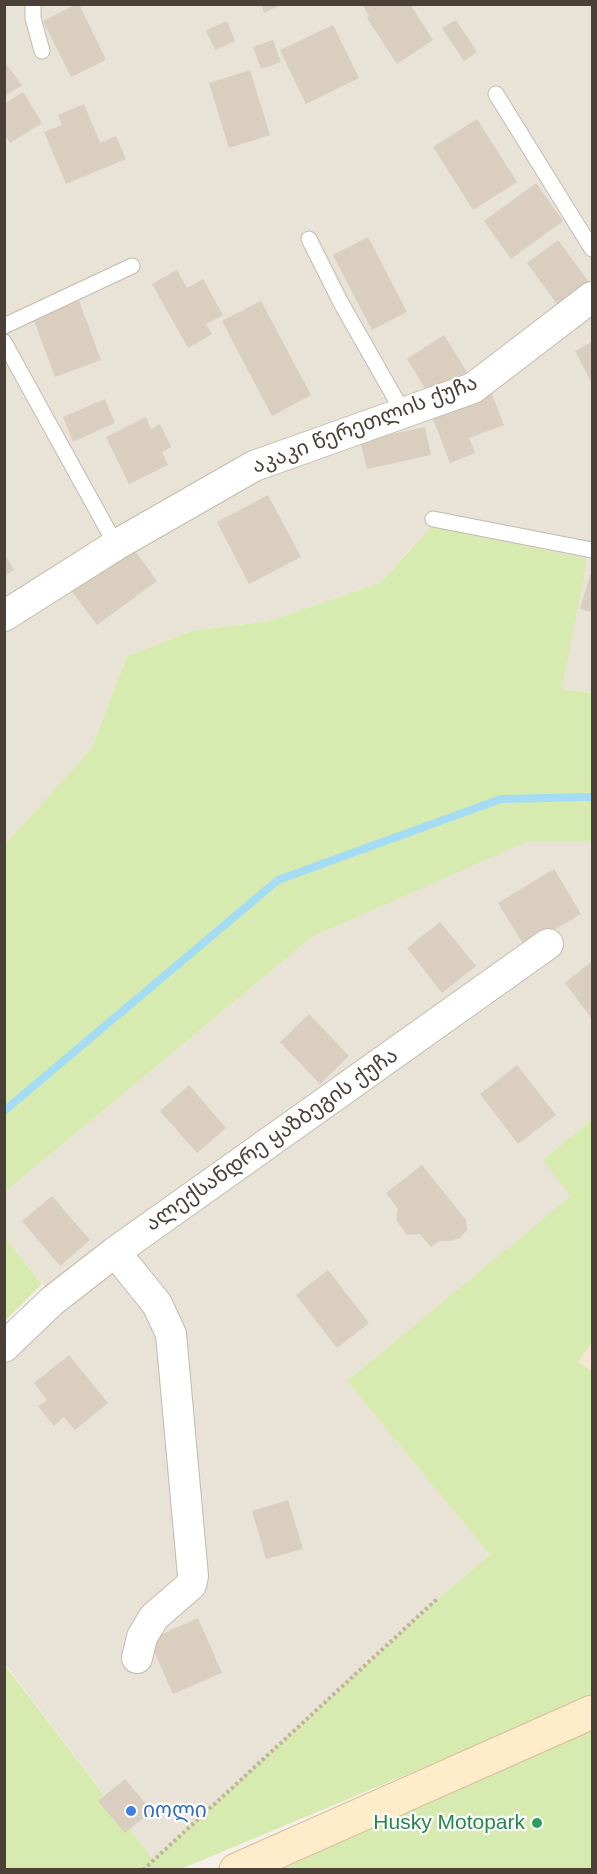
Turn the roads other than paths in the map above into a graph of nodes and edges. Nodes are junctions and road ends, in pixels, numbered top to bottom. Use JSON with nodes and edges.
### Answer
{"nodes":[{"id":1,"x":33,"y":4,"type":"edge"},
{"id":2,"x":42,"y":51,"type":"dead end"},
{"id":3,"x":496,"y":94,"type":"dead end"},
{"id":4,"x":309,"y":239,"type":"dead end"},
{"id":5,"x":592,"y":249,"type":"edge"},
{"id":6,"x":132,"y":266,"type":"dead end"},
{"id":7,"x":592,"y":297,"type":"edge"},
{"id":8,"x":4,"y":326,"type":"edge"},
{"id":9,"x":4,"y":342,"type":"edge"},
{"id":10,"x":404,"y":412,"type":"junction"},
{"id":11,"x":433,"y":519,"type":"dead end"},
{"id":12,"x":116,"y":545,"type":"junction"},
{"id":13,"x":592,"y":550,"type":"edge"},
{"id":14,"x":4,"y":616,"type":"edge"},
{"id":15,"x":548,"y":944,"type":"dead end"},
{"id":16,"x":115,"y":1252,"type":"junction"},
{"id":17,"x":4,"y":1347,"type":"edge"},
{"id":18,"x":137,"y":1658,"type":"dead end"},
{"id":19,"x":592,"y":1712,"type":"edge"},
{"id":20,"x":236,"y":1869,"type":"edge"}],
"edges":[{"from":1,"to":2,"type":"lane"},
{"from":3,"to":5,"type":"lane"},
{"from":4,"to":10,"type":"lane"},
{"from":6,"to":8,"type":"lane"},
{"from":7,"to":10,"type":"street","name":"აკაკი წერეთლის ქუჩა"},
{"from":9,"to":12,"type":"lane"},
{"from":10,"to":12,"type":"street","name":"აკაკი წერეთლის ქუჩა"},
{"from":11,"to":13,"type":"lane"},
{"from":12,"to":14,"type":"street","name":"აკაკი წერეთლის ქუჩა"},
{"from":15,"to":16,"type":"street","name":"ალექსანდრე ყაზბეგის ქუჩა"},
{"from":16,"to":17,"type":"street","name":"ალექსანდრე ყაზბეგის ქუჩა"},
{"from":16,"to":18,"type":"street"},
{"from":19,"to":20,"type":"main road"}]}
